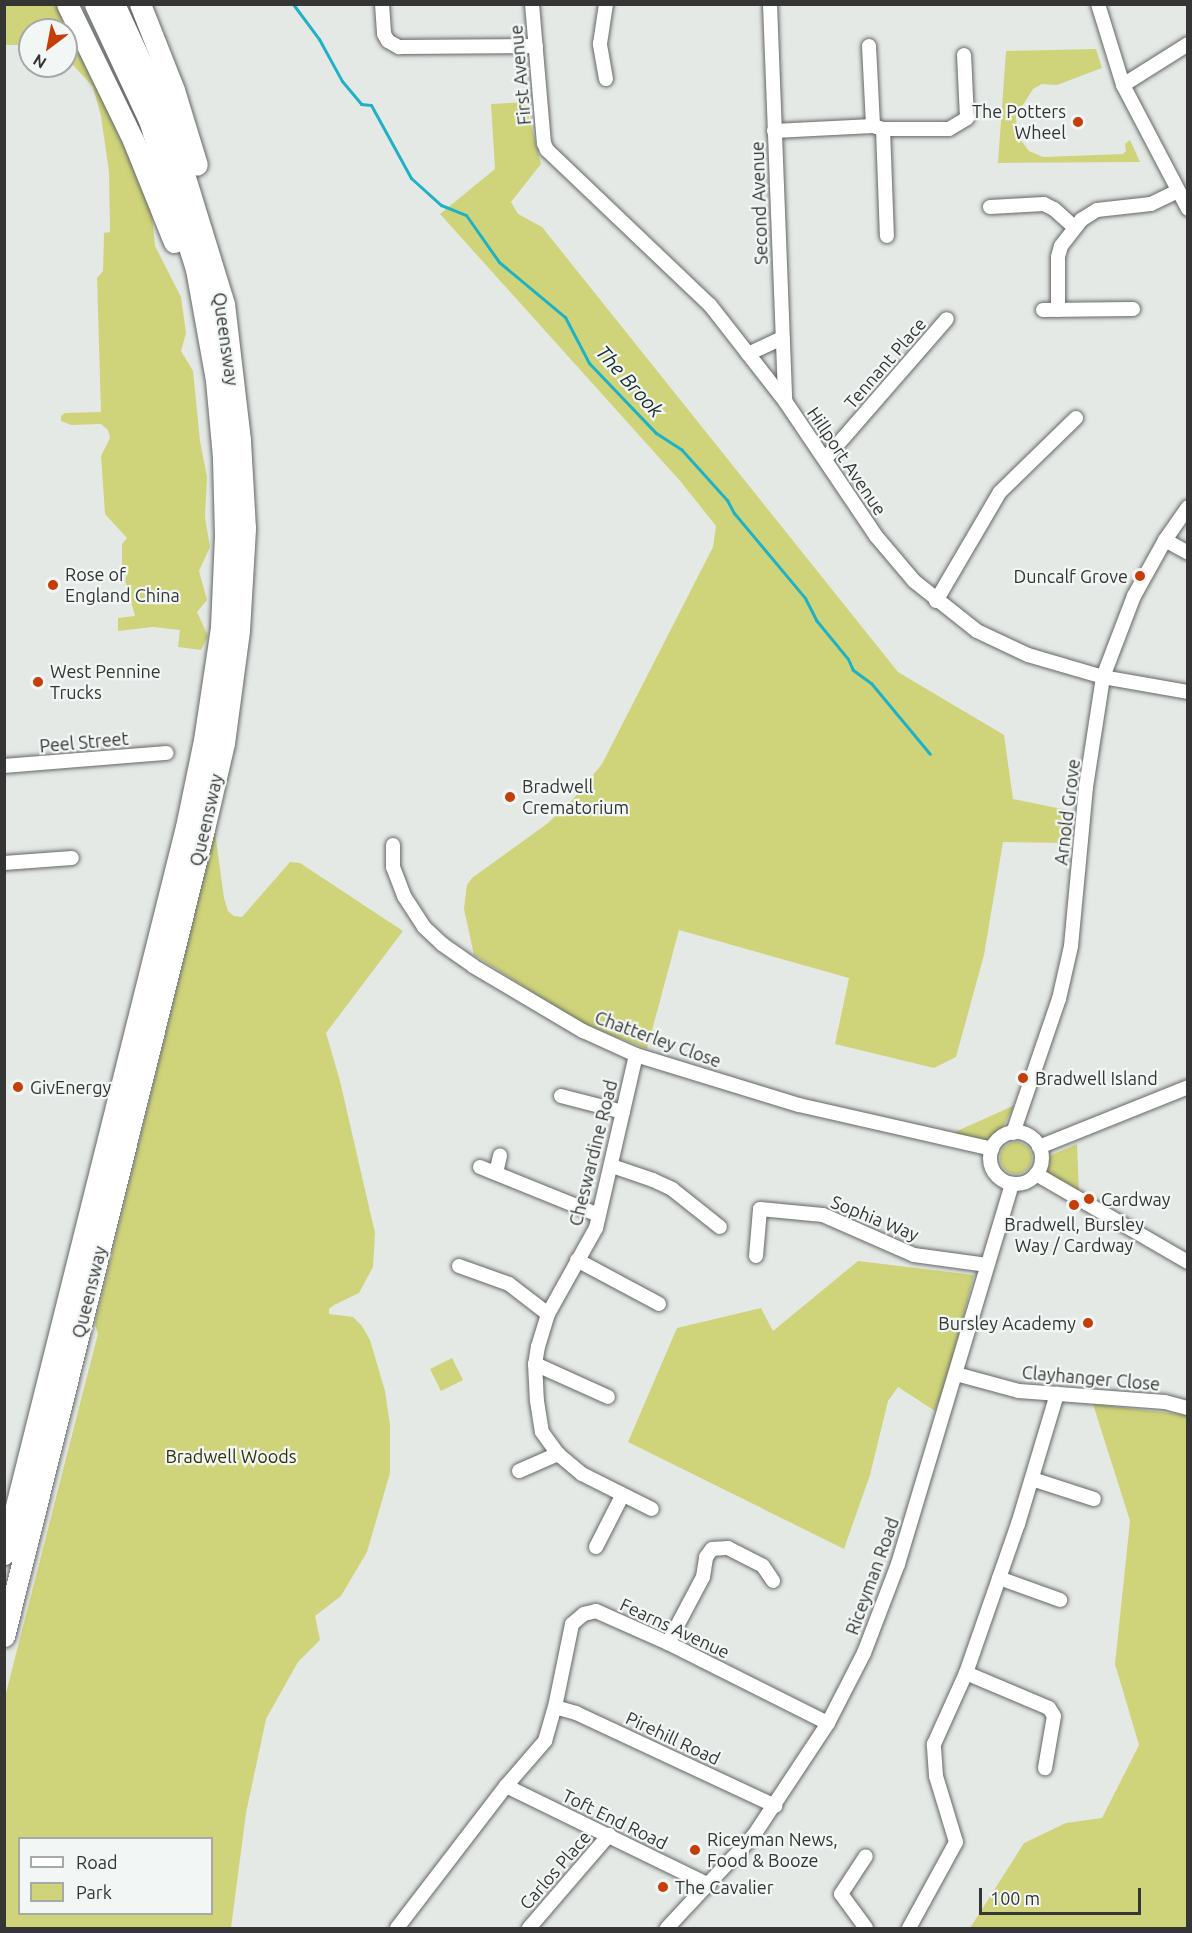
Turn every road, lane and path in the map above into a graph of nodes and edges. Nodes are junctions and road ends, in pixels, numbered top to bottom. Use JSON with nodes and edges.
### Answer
{"nodes":[{"id":1,"x":67,"y":4,"type":"edge"},
{"id":2,"x":96,"y":4,"type":"edge"},
{"id":3,"x":114,"y":4,"type":"edge"},
{"id":4,"x":140,"y":4,"type":"edge"},
{"id":5,"x":382,"y":4,"type":"edge"},
{"id":6,"x":532,"y":4,"type":"edge"},
{"id":7,"x":606,"y":4,"type":"edge"},
{"id":8,"x":770,"y":4,"type":"edge"},
{"id":9,"x":1098,"y":4,"type":"edge"},
{"id":10,"x":1188,"y":44,"type":"edge"},
{"id":11,"x":536,"y":46,"type":"junction"},
{"id":12,"x":869,"y":46,"type":"dead end"},
{"id":13,"x":961,"y":63,"type":"dead end"},
{"id":14,"x":606,"y":79,"type":"dead end"},
{"id":15,"x":1123,"y":85,"type":"junction"},
{"id":16,"x":878,"y":127,"type":"junction"},
{"id":17,"x":774,"y":131,"type":"junction"},
{"id":18,"x":544,"y":143,"type":"joint"},
{"id":19,"x":1178,"y":191,"type":"junction"},
{"id":20,"x":990,"y":207,"type":"dead end"},
{"id":21,"x":1188,"y":209,"type":"edge"},
{"id":22,"x":1074,"y":227,"type":"junction"},
{"id":23,"x":887,"y":236,"type":"dead end"},
{"id":24,"x":224,"y":304,"type":"junction"},
{"id":25,"x":1058,"y":309,"type":"junction"},
{"id":26,"x":1133,"y":309,"type":"dead end"},
{"id":27,"x":1043,"y":310,"type":"dead end"},
{"id":28,"x":947,"y":319,"type":"dead end"},
{"id":29,"x":782,"y":338,"type":"junction"},
{"id":30,"x":748,"y":354,"type":"junction"},
{"id":31,"x":216,"y":380,"type":"junction"},
{"id":32,"x":785,"y":401,"type":"junction"},
{"id":33,"x":1076,"y":418,"type":"dead end"},
{"id":34,"x":826,"y":458,"type":"junction"},
{"id":35,"x":1188,"y":507,"type":"edge"},
{"id":36,"x":1165,"y":540,"type":"junction"},
{"id":37,"x":1188,"y":553,"type":"edge"},
{"id":38,"x":936,"y":601,"type":"junction"},
{"id":39,"x":1103,"y":677,"type":"junction"},
{"id":40,"x":1188,"y":692,"type":"edge"},
{"id":41,"x":166,"y":753,"type":"dead end"},
{"id":42,"x":4,"y":766,"type":"edge"},
{"id":43,"x":393,"y":845,"type":"dead end"},
{"id":44,"x":72,"y":858,"type":"dead end"},
{"id":45,"x":4,"y":863,"type":"edge"},
{"id":46,"x":636,"y":1054,"type":"junction"},
{"id":47,"x":1188,"y":1087,"type":"edge"},
{"id":48,"x":570,"y":1094,"type":"dead end"},
{"id":49,"x":623,"y":1112,"type":"junction"},
{"id":50,"x":1013,"y":1133,"type":"junction"},
{"id":51,"x":1039,"y":1147,"type":"junction"},
{"id":52,"x":992,"y":1149,"type":"junction"},
{"id":53,"x":500,"y":1155,"type":"dead end"},
{"id":54,"x":612,"y":1166,"type":"junction"},
{"id":55,"x":480,"y":1167,"type":"dead end"},
{"id":56,"x":495,"y":1173,"type":"junction"},
{"id":57,"x":1036,"y":1174,"type":"junction"},
{"id":58,"x":1012,"y":1184,"type":"junction"},
{"id":59,"x":599,"y":1215,"type":"junction"},
{"id":60,"x":720,"y":1227,"type":"dead end"},
{"id":61,"x":756,"y":1256,"type":"dead end"},
{"id":62,"x":577,"y":1260,"type":"junction"},
{"id":63,"x":1188,"y":1262,"type":"edge"},
{"id":64,"x":987,"y":1265,"type":"junction"},
{"id":65,"x":459,"y":1266,"type":"dead end"},
{"id":66,"x":659,"y":1304,"type":"dead end"},
{"id":67,"x":549,"y":1314,"type":"junction"},
{"id":68,"x":535,"y":1364,"type":"junction"},
{"id":69,"x":956,"y":1374,"type":"junction"},
{"id":70,"x":1057,"y":1394,"type":"junction"},
{"id":71,"x":608,"y":1397,"type":"dead end"},
{"id":72,"x":1188,"y":1408,"type":"edge"},
{"id":73,"x":558,"y":1454,"type":"junction"},
{"id":74,"x":519,"y":1471,"type":"dead end"},
{"id":75,"x":1032,"y":1479,"type":"junction"},
{"id":76,"x":622,"y":1496,"type":"junction"},
{"id":77,"x":1094,"y":1499,"type":"dead end"},
{"id":78,"x":652,"y":1509,"type":"dead end"},
{"id":79,"x":596,"y":1547,"type":"dead end"},
{"id":80,"x":4,"y":1554,"type":"edge"},
{"id":81,"x":999,"y":1578,"type":"junction"},
{"id":82,"x":773,"y":1581,"type":"dead end"},
{"id":83,"x":1060,"y":1600,"type":"dead end"},
{"id":84,"x":4,"y":1636,"type":"edge"},
{"id":85,"x":668,"y":1643,"type":"junction"},
{"id":86,"x":966,"y":1673,"type":"junction"},
{"id":87,"x":555,"y":1707,"type":"junction"},
{"id":88,"x":828,"y":1723,"type":"junction"},
{"id":89,"x":1043,"y":1761,"type":"dead end"},
{"id":90,"x":506,"y":1786,"type":"junction"},
{"id":91,"x":775,"y":1806,"type":"junction"},
{"id":92,"x":609,"y":1835,"type":"junction"},
{"id":93,"x":866,"y":1856,"type":"dead end"},
{"id":94,"x":709,"y":1885,"type":"junction"},
{"id":95,"x":397,"y":1929,"type":"edge"},
{"id":96,"x":529,"y":1929,"type":"edge"},
{"id":97,"x":667,"y":1929,"type":"edge"},
{"id":98,"x":866,"y":1929,"type":"edge"},
{"id":99,"x":909,"y":1929,"type":"edge"}],
"edges":[{"from":1,"to":31,"type":"highway"},
{"from":2,"to":31,"type":"highway","name":"Queensway"},
{"from":3,"to":24,"type":"highway","name":"Queensway"},
{"from":4,"to":24,"type":"highway"},
{"from":5,"to":11,"type":"street"},
{"from":6,"to":11,"type":"street","name":"First Avenue"},
{"from":7,"to":14,"type":"street"},
{"from":8,"to":17,"type":"street","name":"Second Avenue"},
{"from":9,"to":15,"type":"street"},
{"from":10,"to":15,"type":"street"},
{"from":11,"to":18,"type":"street","name":"First Avenue"},
{"from":12,"to":16,"type":"street"},
{"from":13,"to":16,"type":"street"},
{"from":15,"to":19,"type":"street"},
{"from":16,"to":17,"type":"street"},
{"from":16,"to":23,"type":"street"},
{"from":17,"to":29,"type":"street","name":"Second Avenue"},
{"from":18,"to":30,"type":"street","name":"Hillport Avenue"},
{"from":19,"to":21,"type":"street"},
{"from":19,"to":22,"type":"street"},
{"from":20,"to":22,"type":"street"},
{"from":22,"to":25,"type":"street"},
{"from":24,"to":84,"type":"highway","name":"Queensway"},
{"from":25,"to":26,"type":"street"},
{"from":25,"to":27,"type":"street"},
{"from":28,"to":34,"type":"street","name":"Tennant Place"},
{"from":29,"to":30,"type":"street"},
{"from":29,"to":32,"type":"street","name":"Second Avenue"},
{"from":30,"to":32,"type":"street","name":"Hillport Avenue"},
{"from":31,"to":80,"type":"highway","name":"Queensway"},
{"from":32,"to":34,"type":"street","name":"Hillport Avenue"},
{"from":33,"to":38,"type":"street"},
{"from":34,"to":38,"type":"street","name":"Hillport Avenue"},
{"from":35,"to":36,"type":"street","name":"Arnold Grove"},
{"from":36,"to":37,"type":"street"},
{"from":36,"to":39,"type":"street","name":"Arnold Grove"},
{"from":38,"to":39,"type":"street","name":"Hillport Avenue"},
{"from":39,"to":40,"type":"street","name":"Hillport Avenue"},
{"from":39,"to":50,"type":"street","name":"Arnold Grove"},
{"from":41,"to":42,"type":"street","name":"Peel Street"},
{"from":43,"to":46,"type":"street","name":"Chatterley Close"},
{"from":44,"to":45,"type":"street"},
{"from":46,"to":49,"type":"street","name":"Cheswardine Road"},
{"from":46,"to":52,"type":"street","name":"Chatterley Close"},
{"from":47,"to":51,"type":"street"},
{"from":48,"to":49,"type":"street"},
{"from":49,"to":54,"type":"street","name":"Cheswardine Road"},
{"from":50,"to":51,"type":"street"},
{"from":50,"to":52,"type":"street"},
{"from":51,"to":57,"type":"street"},
{"from":52,"to":58,"type":"street"},
{"from":53,"to":56,"type":"street"},
{"from":54,"to":59,"type":"street","name":"Cheswardine Road"},
{"from":54,"to":60,"type":"street"},
{"from":55,"to":56,"type":"street"},
{"from":56,"to":59,"type":"street"},
{"from":57,"to":58,"type":"street"},
{"from":57,"to":63,"type":"street"},
{"from":58,"to":64,"type":"street","name":"Riceyman Road"},
{"from":59,"to":62,"type":"street","name":"Cheswardine Road"},
{"from":61,"to":64,"type":"street","name":"Sophia Way"},
{"from":62,"to":66,"type":"street"},
{"from":62,"to":67,"type":"street","name":"Cheswardine Road"},
{"from":64,"to":69,"type":"street","name":"Riceyman Road"},
{"from":65,"to":67,"type":"street"},
{"from":67,"to":68,"type":"street","name":"Cheswardine Road"},
{"from":68,"to":71,"type":"street"},
{"from":68,"to":73,"type":"street","name":"Cheswardine Road"},
{"from":69,"to":70,"type":"street","name":"Clayhanger Close"},
{"from":69,"to":88,"type":"street","name":"Riceyman Road"},
{"from":70,"to":72,"type":"street","name":"Clayhanger Close"},
{"from":70,"to":75,"type":"street"},
{"from":73,"to":74,"type":"street"},
{"from":73,"to":76,"type":"street","name":"Cheswardine Road"},
{"from":75,"to":77,"type":"street"},
{"from":75,"to":81,"type":"street"},
{"from":76,"to":78,"type":"street","name":"Cheswardine Road"},
{"from":76,"to":79,"type":"street"},
{"from":81,"to":83,"type":"street"},
{"from":81,"to":86,"type":"street"},
{"from":82,"to":85,"type":"street"},
{"from":85,"to":87,"type":"street","name":"Fearns Avenue"},
{"from":85,"to":88,"type":"street","name":"Fearns Avenue"},
{"from":86,"to":89,"type":"street"},
{"from":86,"to":99,"type":"street"},
{"from":87,"to":90,"type":"street","name":"Fearns Avenue"},
{"from":87,"to":91,"type":"street","name":"Pirehill Road"},
{"from":88,"to":91,"type":"street","name":"Riceyman Road"},
{"from":90,"to":92,"type":"street","name":"Toft End Road"},
{"from":90,"to":95,"type":"street","name":"Fearns Avenue"},
{"from":91,"to":94,"type":"street","name":"Riceyman Road"},
{"from":92,"to":94,"type":"street","name":"Toft End Road"},
{"from":92,"to":96,"type":"street","name":"Carlos Place"},
{"from":93,"to":98,"type":"street"},
{"from":94,"to":97,"type":"street","name":"Riceyman Road"}]}
